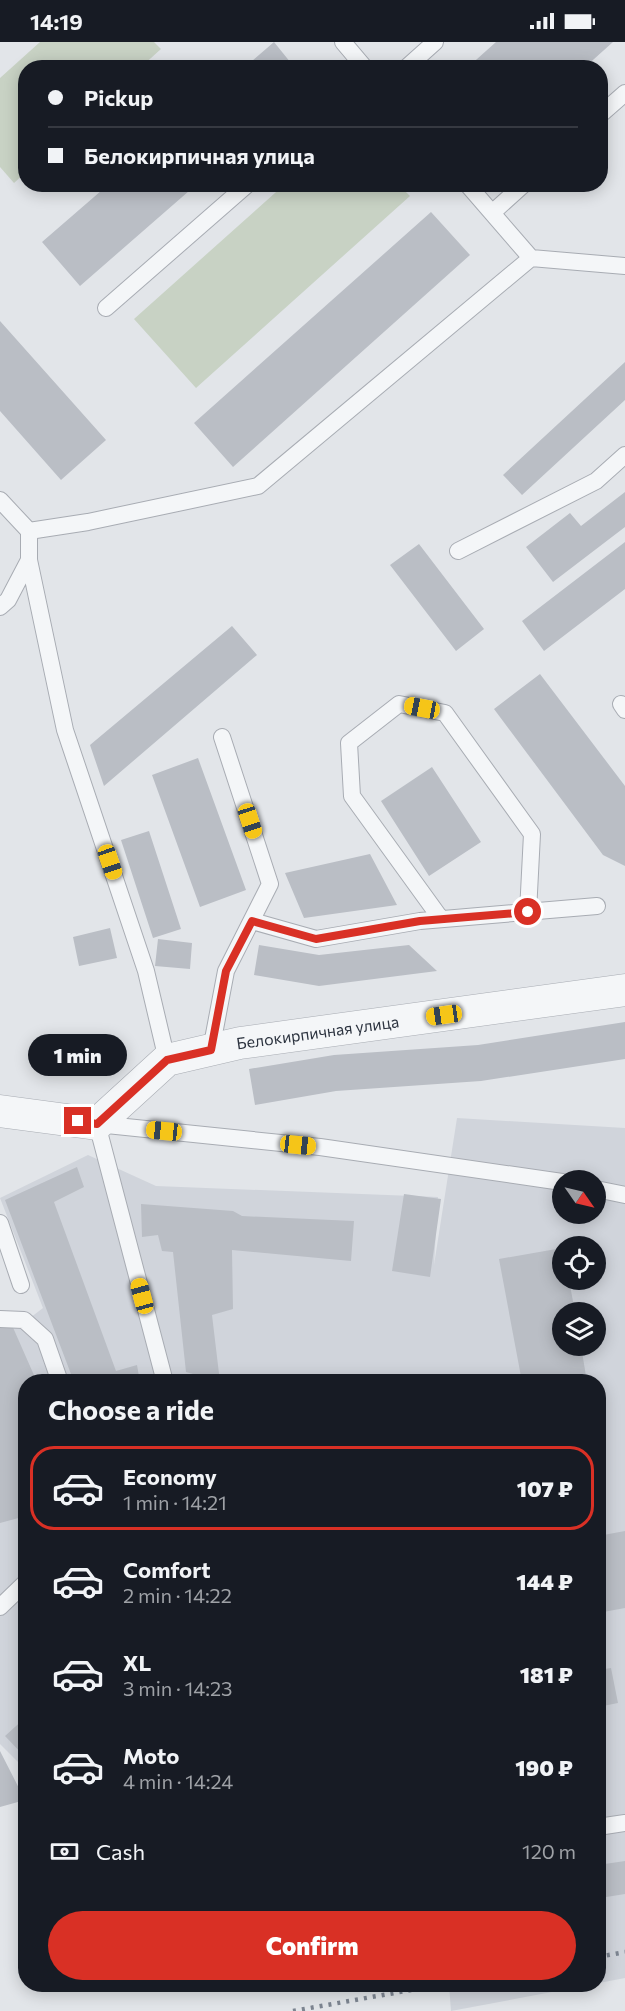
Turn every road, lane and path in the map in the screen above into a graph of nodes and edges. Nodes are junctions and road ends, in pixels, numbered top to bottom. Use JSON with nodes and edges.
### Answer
{"nodes":[{"id":1,"x":343,"y":42,"type":"edge"},
{"id":2,"x":435,"y":42,"type":"edge"},
{"id":3,"x":358,"y":60,"type":"edge"},
{"id":4,"x":415,"y":60,"type":"edge"},
{"id":5,"x":625,"y":93,"type":"edge"},
{"id":6,"x":608,"y":109,"type":"edge"},
{"id":7,"x":239,"y":192,"type":"edge"},
{"id":8,"x":474,"y":192,"type":"edge"},
{"id":9,"x":515,"y":192,"type":"edge"},
{"id":10,"x":492,"y":213,"type":"junction"},
{"id":11,"x":531,"y":258,"type":"junction"},
{"id":12,"x":625,"y":266,"type":"edge"},
{"id":13,"x":106,"y":308,"type":"dead end"},
{"id":14,"x":625,"y":455,"type":"edge"},
{"id":15,"x":0,"y":500,"type":"edge"},
{"id":16,"x":29,"y":531,"type":"junction"},
{"id":17,"x":458,"y":551,"type":"dead end"},
{"id":18,"x":29,"y":560,"type":"junction"},
{"id":19,"x":0,"y":608,"type":"edge"},
{"id":20,"x":222,"y":737,"type":"dead end"},
{"id":21,"x":597,"y":906,"type":"dead end"},
{"id":22,"x":528,"y":912,"type":"junction"},
{"id":23,"x":441,"y":919,"type":"junction"},
{"id":24,"x":252,"y":921,"type":"junction"},
{"id":25,"x":625,"y":990,"type":"edge"},
{"id":26,"x":211,"y":1050,"type":"junction"},
{"id":27,"x":167,"y":1060,"type":"junction"},
{"id":28,"x":0,"y":1111,"type":"edge"},
{"id":29,"x":97,"y":1124,"type":"junction"},
{"id":30,"x":552,"y":1181,"type":"edge"},
{"id":31,"x":606,"y":1191,"type":"edge"},
{"id":32,"x":625,"y":1195,"type":"edge"},
{"id":33,"x":0,"y":1223,"type":"edge"},
{"id":34,"x":21,"y":1285,"type":"dead end"},
{"id":35,"x":0,"y":1318,"type":"edge"},
{"id":36,"x":57,"y":1374,"type":"edge"},
{"id":37,"x":163,"y":1374,"type":"edge"},
{"id":38,"x":18,"y":1590,"type":"edge"},
{"id":39,"x":0,"y":1607,"type":"edge"},
{"id":40,"x":625,"y":1823,"type":"edge"},
{"id":41,"x":606,"y":1826,"type":"edge"}],
"edges":[{"from":1,"to":3,"type":"lane"},
{"from":2,"to":4,"type":"lane"},
{"from":5,"to":6,"type":"lane"},
{"from":7,"to":13,"type":"lane"},
{"from":8,"to":10,"type":"lane"},
{"from":9,"to":10,"type":"lane"},
{"from":10,"to":11,"type":"lane"},
{"from":11,"to":12,"type":"lane"},
{"from":11,"to":16,"type":"lane"},
{"from":14,"to":17,"type":"lane"},
{"from":15,"to":16,"type":"lane"},
{"from":16,"to":18,"type":"lane"},
{"from":18,"to":19,"type":"lane"},
{"from":18,"to":27,"type":"lane"},
{"from":20,"to":24,"type":"lane"},
{"from":21,"to":22,"type":"lane"},
{"from":22,"to":23,"type":"lane"},
{"from":22,"to":23,"type":"lane"},
{"from":23,"to":24,"type":"lane"},
{"from":24,"to":26,"type":"lane"},
{"from":25,"to":26,"type":"street","name":"Белокирпичная улица"},
{"from":26,"to":27,"type":"street","name":"Белокирпичная улица"},
{"from":27,"to":29,"type":"street","name":"Белокирпичная улица"},
{"from":28,"to":29,"type":"street"},
{"from":29,"to":30,"type":"lane"},
{"from":29,"to":37,"type":"lane"},
{"from":31,"to":32,"type":"lane"},
{"from":33,"to":34,"type":"lane"},
{"from":35,"to":36,"type":"lane"},
{"from":38,"to":39,"type":"lane"},
{"from":40,"to":41,"type":"lane"}]}
